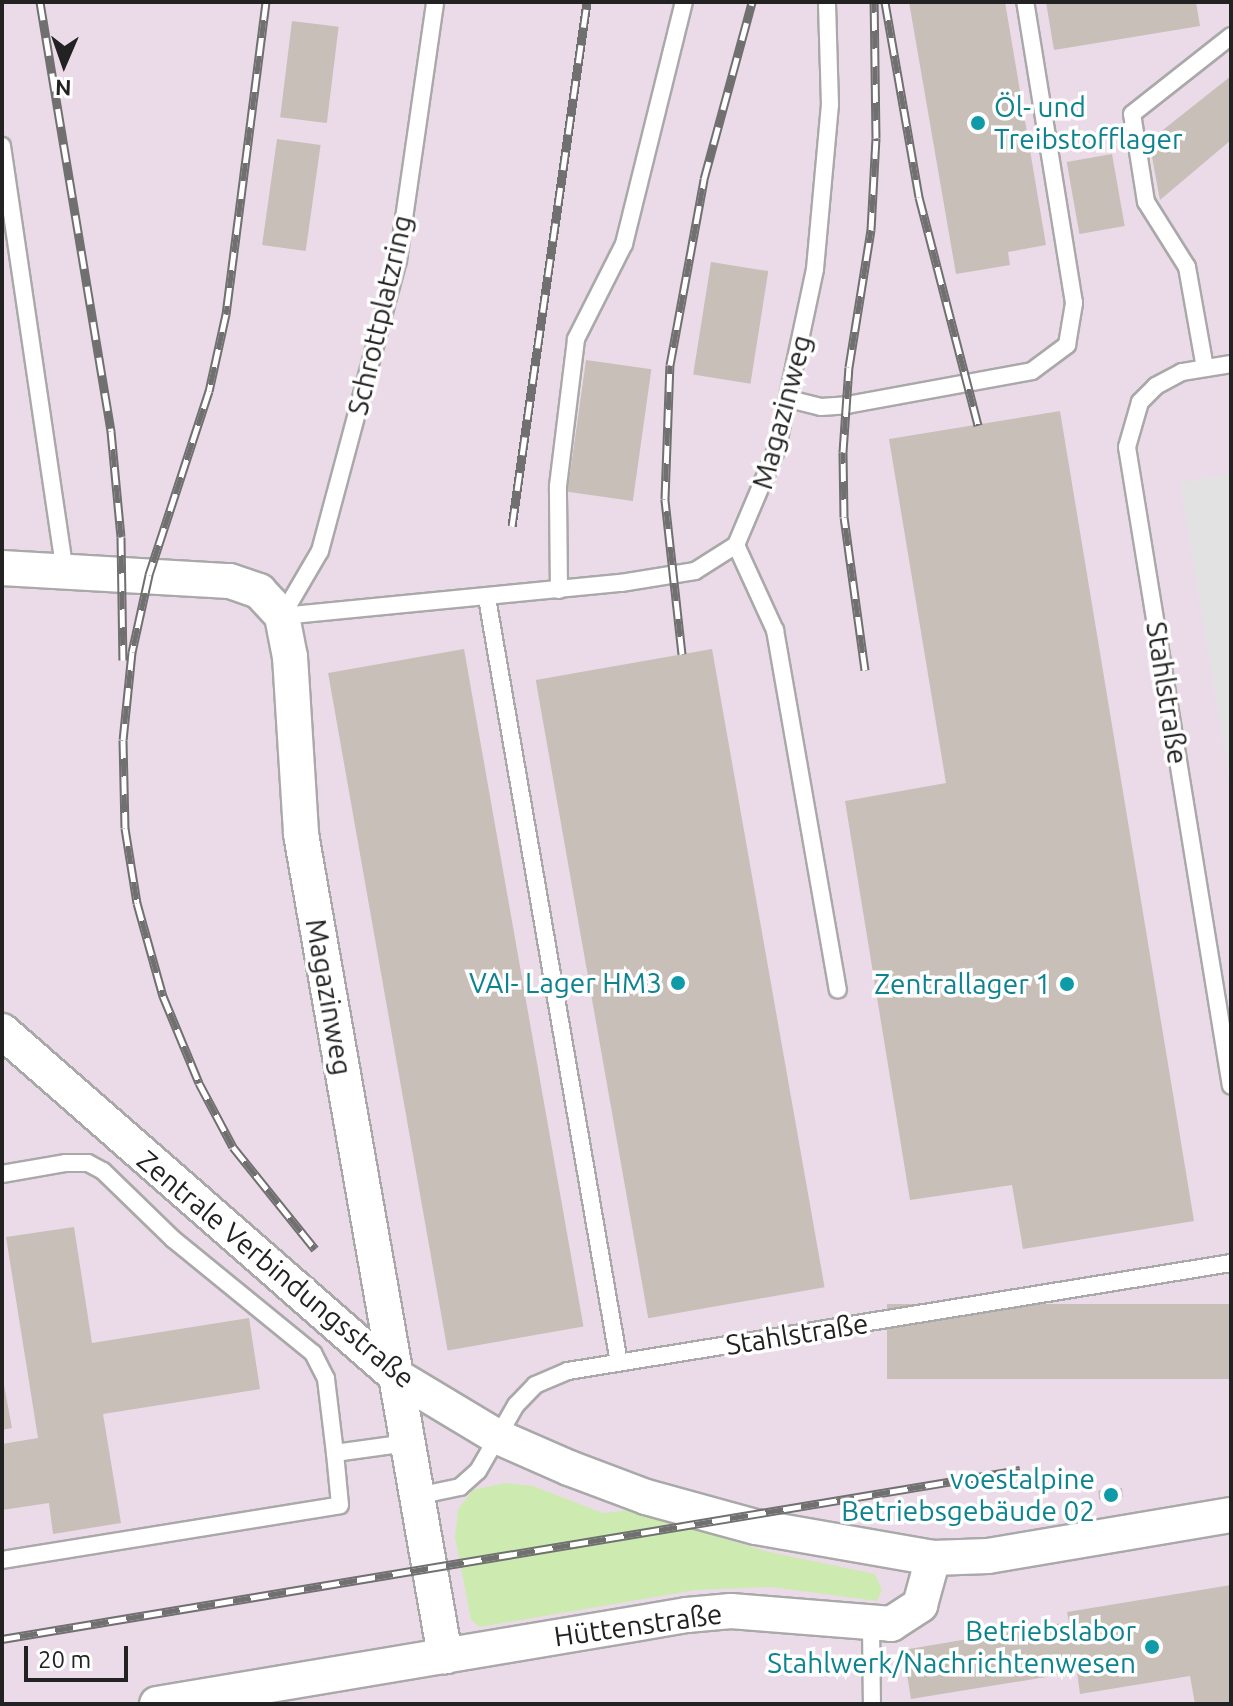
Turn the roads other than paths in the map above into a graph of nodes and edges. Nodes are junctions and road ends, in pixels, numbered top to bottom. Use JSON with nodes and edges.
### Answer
{"nodes":[{"id":1,"x":435,"y":2,"type":"edge"},
{"id":2,"x":684,"y":2,"type":"edge"},
{"id":3,"x":827,"y":2,"type":"edge"},
{"id":4,"x":1025,"y":2,"type":"edge"},
{"id":5,"x":1231,"y":36,"type":"edge"},
{"id":6,"x":2,"y":146,"type":"edge"},
{"id":7,"x":1231,"y":364,"type":"edge"},
{"id":8,"x":1205,"y":368,"type":"junction"},
{"id":9,"x":789,"y":399,"type":"junction"},
{"id":10,"x":736,"y":545,"type":"junction"},
{"id":11,"x":2,"y":568,"type":"edge"},
{"id":12,"x":64,"y":568,"type":"junction"},
{"id":13,"x":559,"y":590,"type":"junction"},
{"id":14,"x":487,"y":598,"type":"junction"},
{"id":15,"x":282,"y":616,"type":"junction"},
{"id":16,"x":838,"y":990,"type":"dead end"},
{"id":17,"x":2,"y":1031,"type":"edge"},
{"id":18,"x":1231,"y":1086,"type":"edge"},
{"id":19,"x":2,"y":1174,"type":"edge"},
{"id":20,"x":1231,"y":1263,"type":"edge"},
{"id":21,"x":619,"y":1363,"type":"junction"},
{"id":22,"x":396,"y":1376,"type":"junction"},
{"id":23,"x":496,"y":1436,"type":"junction"},
{"id":24,"x":407,"y":1443,"type":"junction"},
{"id":25,"x":335,"y":1453,"type":"junction"},
{"id":26,"x":417,"y":1496,"type":"junction"},
{"id":27,"x":1231,"y":1515,"type":"edge"},
{"id":28,"x":933,"y":1558,"type":"junction"},
{"id":29,"x":2,"y":1560,"type":"edge"},
{"id":30,"x":871,"y":1626,"type":"junction"},
{"id":31,"x":445,"y":1656,"type":"junction"},
{"id":32,"x":157,"y":1704,"type":"edge"},
{"id":33,"x":872,"y":1704,"type":"edge"}],
"edges":[{"from":1,"to":15,"type":"lane","name":"Schrottplatzring"},
{"from":2,"to":13,"type":"lane"},
{"from":3,"to":9,"type":"lane","name":"Magazinweg"},
{"from":4,"to":9,"type":"lane"},
{"from":5,"to":8,"type":"lane"},
{"from":6,"to":12,"type":"lane"},
{"from":7,"to":8,"type":"lane","name":"Stahlstraße"},
{"from":8,"to":18,"type":"lane","name":"Stahlstraße"},
{"from":9,"to":10,"type":"lane","name":"Magazinweg"},
{"from":10,"to":13,"type":"lane"},
{"from":10,"to":16,"type":"lane"},
{"from":11,"to":12,"type":"street"},
{"from":12,"to":15,"type":"street"},
{"from":13,"to":14,"type":"lane"},
{"from":14,"to":15,"type":"lane"},
{"from":14,"to":21,"type":"lane"},
{"from":15,"to":22,"type":"street","name":"Magazinweg"},
{"from":17,"to":22,"type":"street","name":"Zentrale Verbindungsstraße"},
{"from":19,"to":25,"type":"lane"},
{"from":20,"to":21,"type":"lane","name":"Stahlstraße"},
{"from":21,"to":23,"type":"lane","name":"Stahlstraße"},
{"from":22,"to":23,"type":"street","name":"Zentrale Verbindungsstraße"},
{"from":22,"to":24,"type":"street"},
{"from":23,"to":26,"type":"lane","name":"Stahlstraße"},
{"from":23,"to":28,"type":"street","name":"Zentrale Verbindungsstraße"},
{"from":24,"to":25,"type":"lane"},
{"from":24,"to":26,"type":"street"},
{"from":25,"to":29,"type":"lane"},
{"from":26,"to":31,"type":"street"},
{"from":27,"to":28,"type":"street","name":"Zentrale Verbindungsstraße"},
{"from":28,"to":30,"type":"street","name":"Hüttenstraße"},
{"from":30,"to":31,"type":"street","name":"Hüttenstraße"},
{"from":30,"to":33,"type":"lane"},
{"from":31,"to":32,"type":"street","name":"Hüttenstraße"}]}
